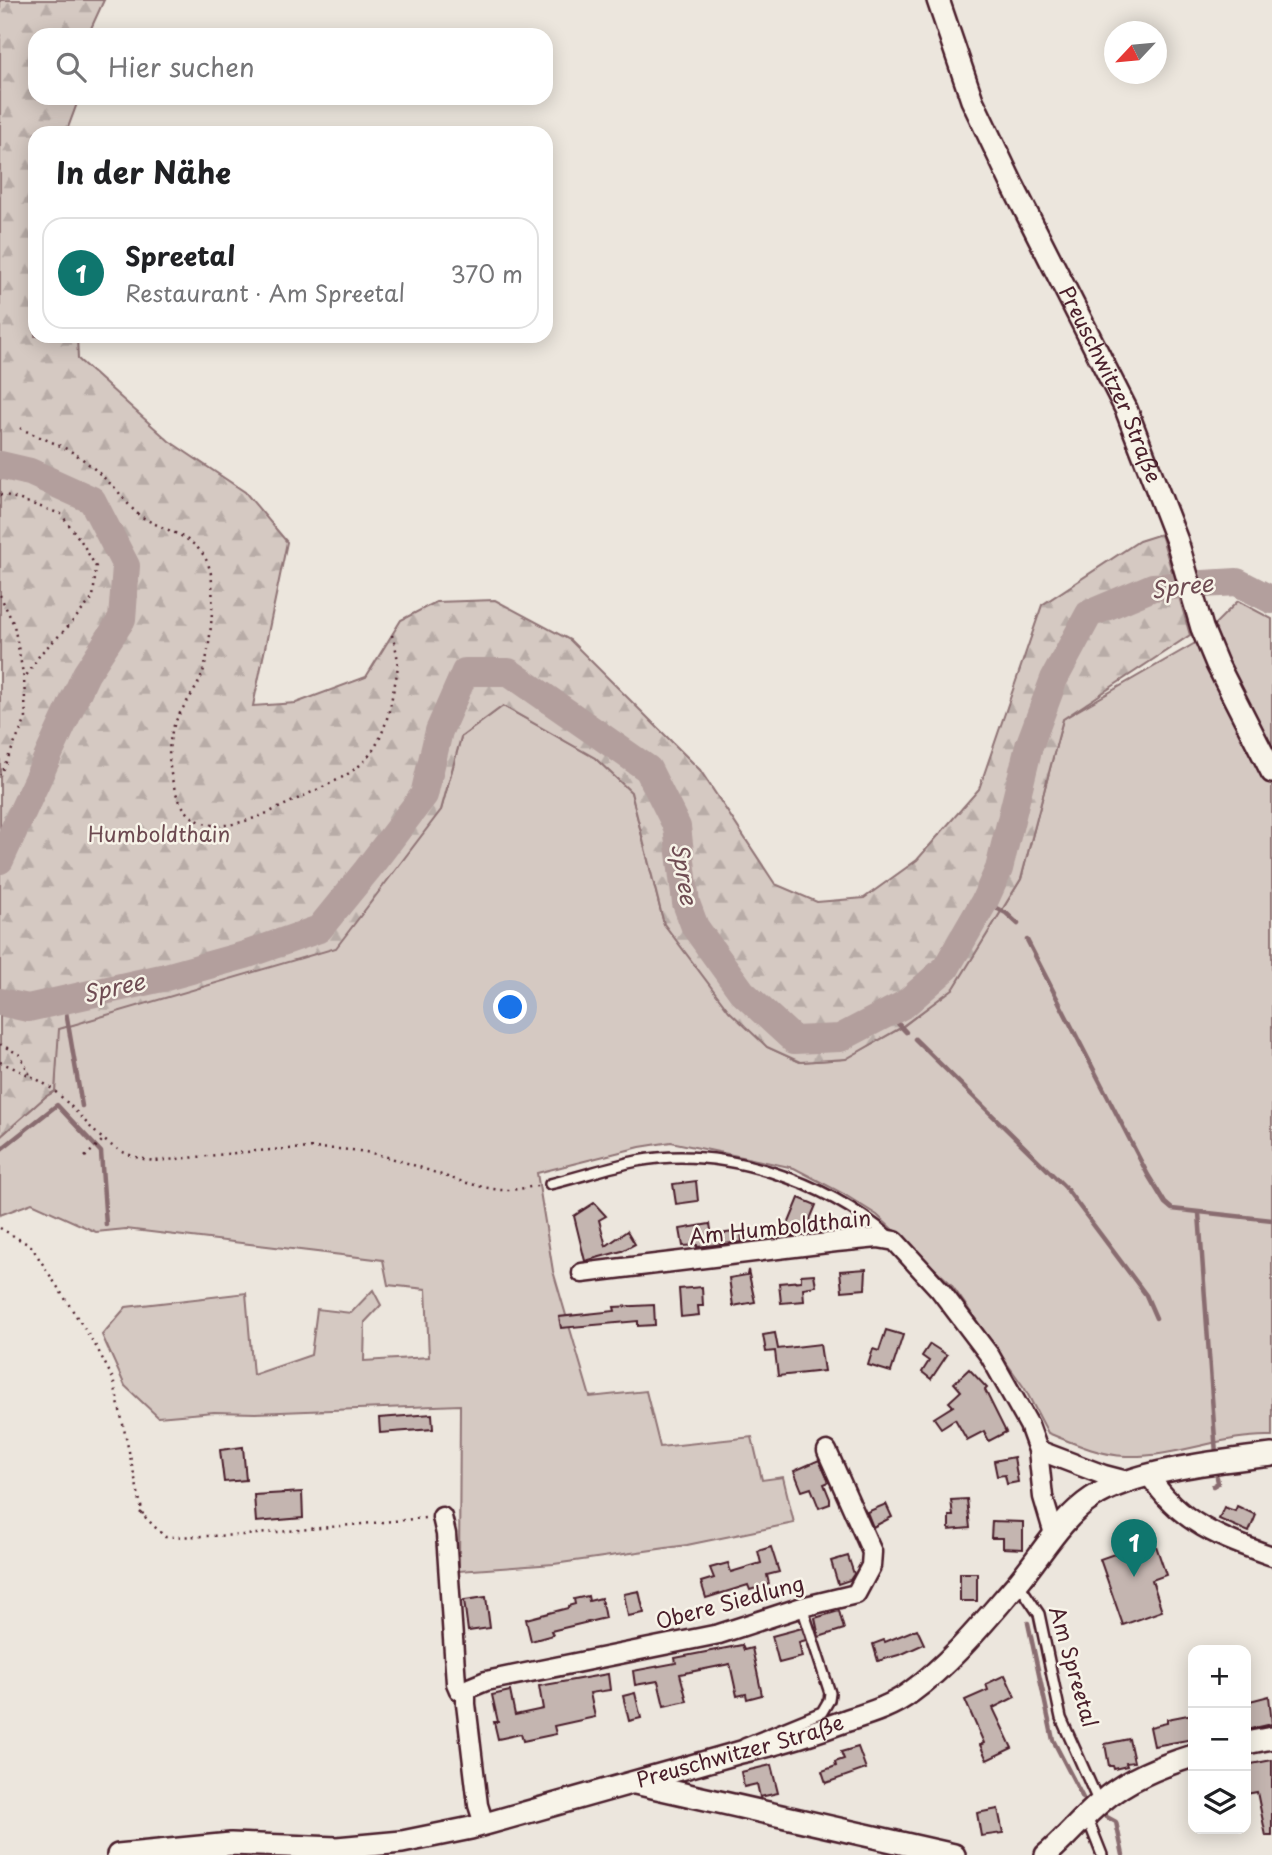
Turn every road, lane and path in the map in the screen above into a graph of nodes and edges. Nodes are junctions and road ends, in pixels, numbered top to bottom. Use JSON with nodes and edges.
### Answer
{"nodes":[{"id":1,"x":938,"y":0,"type":"edge"},
{"id":2,"x":20,"y":428,"type":"dead end"},
{"id":3,"x":0,"y":495,"type":"edge"},
{"id":4,"x":0,"y":595,"type":"edge"},
{"id":5,"x":391,"y":635,"type":"dead end"},
{"id":6,"x":24,"y":679,"type":"junction"},
{"id":7,"x":1272,"y":772,"type":"edge"},
{"id":8,"x":0,"y":775,"type":"edge"},
{"id":9,"x":0,"y":1044,"type":"edge"},
{"id":10,"x":0,"y":1062,"type":"edge"},
{"id":11,"x":30,"y":1075,"type":"junction"},
{"id":12,"x":103,"y":1140,"type":"junction"},
{"id":13,"x":85,"y":1157,"type":"dead end"},
{"id":14,"x":550,"y":1184,"type":"joint"},
{"id":15,"x":0,"y":1228,"type":"edge"},
{"id":16,"x":895,"y":1241,"type":"junction"},
{"id":17,"x":582,"y":1273,"type":"dead end"},
{"id":18,"x":1038,"y":1450,"type":"junction"},
{"id":19,"x":827,"y":1451,"type":"dead end"},
{"id":20,"x":1272,"y":1455,"type":"edge"},
{"id":21,"x":1149,"y":1475,"type":"junction"},
{"id":22,"x":1127,"y":1481,"type":"junction"},
{"id":23,"x":442,"y":1517,"type":"joint"},
{"id":24,"x":1054,"y":1534,"type":"junction"},
{"id":25,"x":1272,"y":1556,"type":"edge"},
{"id":26,"x":1018,"y":1583,"type":"junction"},
{"id":27,"x":802,"y":1607,"type":"junction"},
{"id":28,"x":466,"y":1693,"type":"junction"},
{"id":29,"x":1272,"y":1738,"type":"edge"},
{"id":30,"x":1251,"y":1742,"type":"edge"},
{"id":31,"x":741,"y":1752,"type":"junction"},
{"id":32,"x":1188,"y":1758,"type":"edge"},
{"id":33,"x":633,"y":1783,"type":"junction"},
{"id":34,"x":1093,"y":1810,"type":"junction"},
{"id":35,"x":484,"y":1824,"type":"junction"},
{"id":36,"x":118,"y":1855,"type":"edge"},
{"id":37,"x":954,"y":1855,"type":"edge"},
{"id":38,"x":1046,"y":1855,"type":"edge"},
{"id":39,"x":1102,"y":1855,"type":"edge"}],
"edges":[{"from":1,"to":7,"type":"street","name":"Preuschwitzer Straße"},
{"from":2,"to":5,"type":"path"},
{"from":3,"to":6,"type":"path"},
{"from":4,"to":6,"type":"path"},
{"from":6,"to":8,"type":"path"},
{"from":9,"to":11,"type":"path"},
{"from":10,"to":11,"type":"path"},
{"from":11,"to":12,"type":"path"},
{"from":12,"to":13,"type":"path"},
{"from":12,"to":14,"type":"path"},
{"from":14,"to":16,"type":"lane"},
{"from":15,"to":23,"type":"path"},
{"from":16,"to":17,"type":"street","name":"Am Humboldthain"},
{"from":16,"to":18,"type":"street","name":"Am Humboldthain"},
{"from":18,"to":22,"type":"street"},
{"from":18,"to":24,"type":"street","name":"Am Humboldthain"},
{"from":19,"to":27,"type":"street","name":"Obere Siedlung"},
{"from":20,"to":21,"type":"street","name":"Preuschwitzer Straße"},
{"from":21,"to":22,"type":"street","name":"Preuschwitzer Straße"},
{"from":21,"to":25,"type":"street"},
{"from":22,"to":24,"type":"street","name":"Preuschwitzer Straße"},
{"from":23,"to":28,"type":"street"},
{"from":24,"to":26,"type":"street","name":"Preuschwitzer Straße"},
{"from":26,"to":31,"type":"street","name":"Preuschwitzer Straße"},
{"from":26,"to":34,"type":"lane","name":"Am Spreetal"},
{"from":27,"to":28,"type":"street","name":"Obere Siedlung"},
{"from":27,"to":31,"type":"lane"},
{"from":28,"to":35,"type":"street"},
{"from":29,"to":30,"type":"street"},
{"from":31,"to":33,"type":"street","name":"Preuschwitzer Straße"},
{"from":32,"to":34,"type":"street"},
{"from":33,"to":35,"type":"street","name":"Preuschwitzer Straße"},
{"from":33,"to":37,"type":"street"},
{"from":34,"to":38,"type":"street"},
{"from":34,"to":39,"type":"lane","name":"Am Spreetal"},
{"from":35,"to":36,"type":"street","name":"Preuschwitzer Straße"}]}
